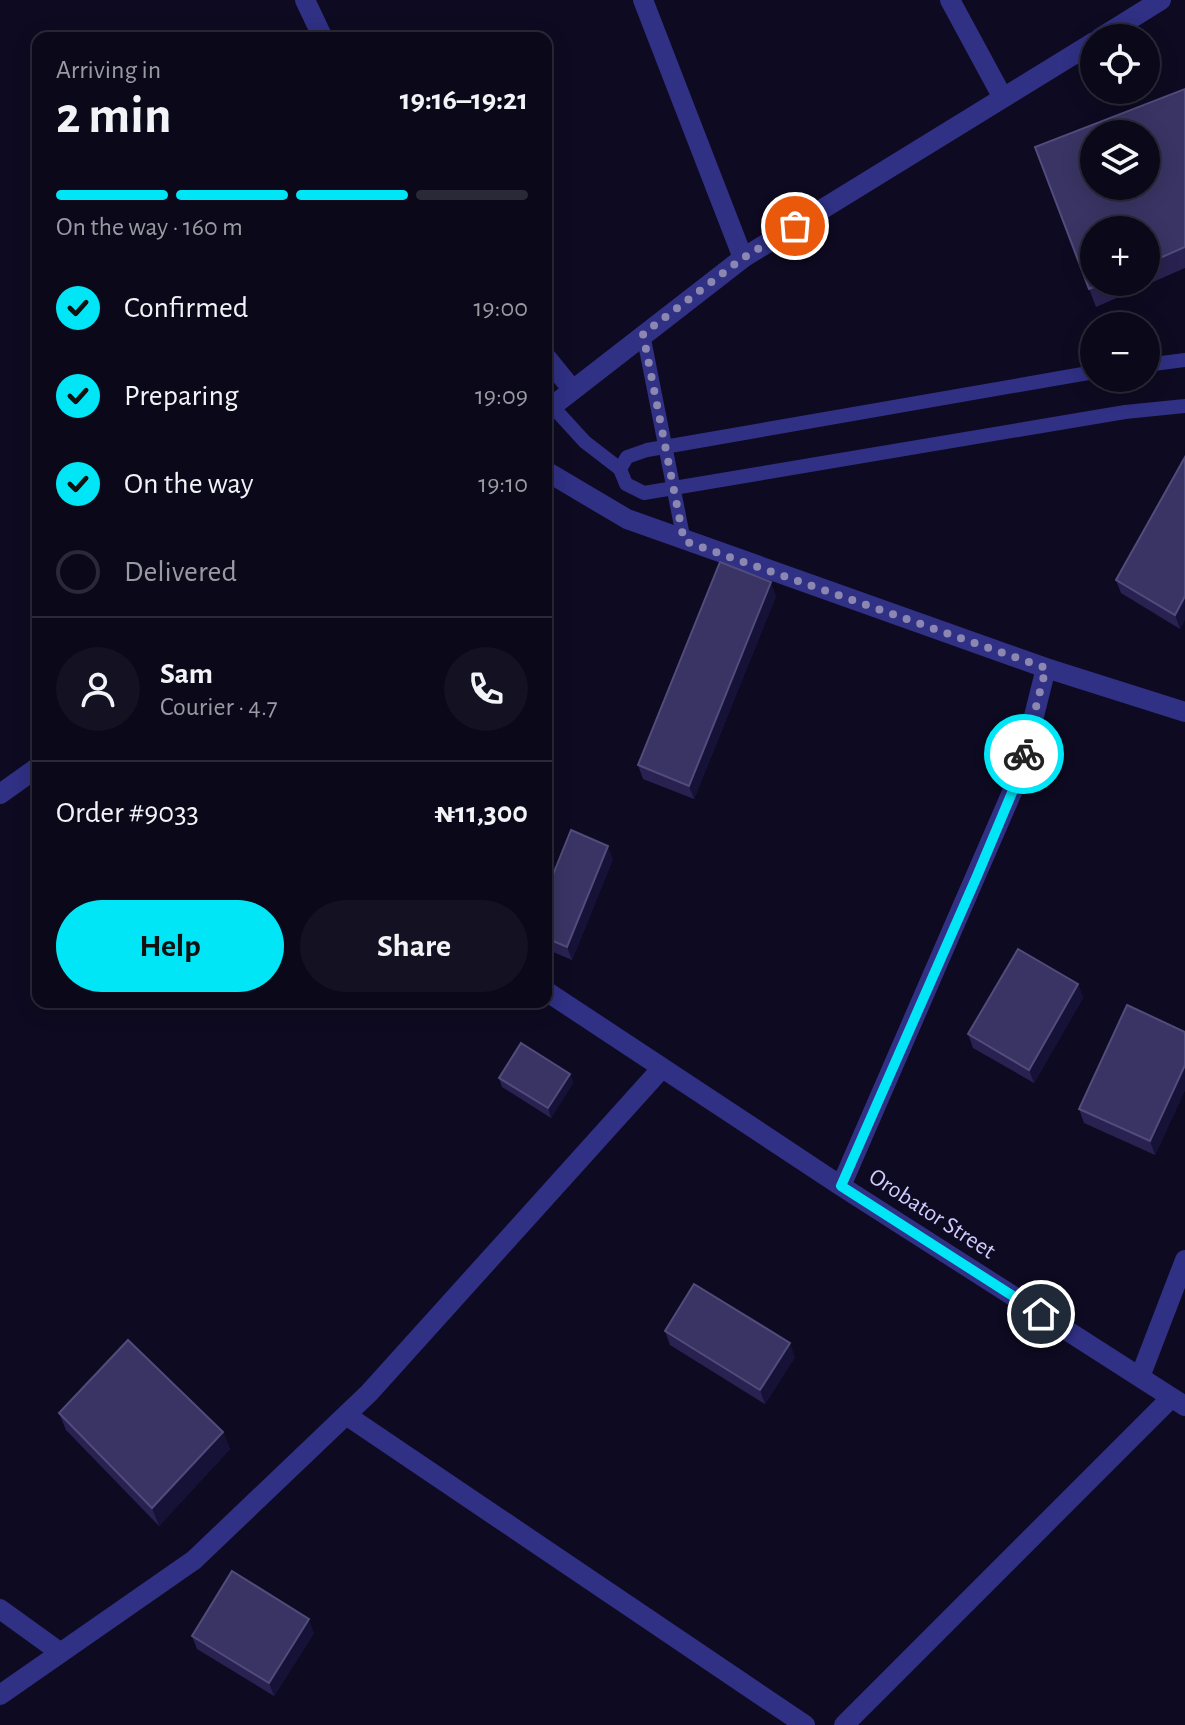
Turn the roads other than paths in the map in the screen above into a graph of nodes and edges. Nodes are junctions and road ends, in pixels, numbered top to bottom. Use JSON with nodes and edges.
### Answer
{"nodes":[{"id":1,"x":305,"y":0,"type":"edge"},
{"id":2,"x":643,"y":0,"type":"edge"},
{"id":3,"x":950,"y":0,"type":"edge"},
{"id":4,"x":1161,"y":0,"type":"edge"},
{"id":5,"x":1122,"y":24,"type":"edge"},
{"id":6,"x":320,"y":32,"type":"edge"},
{"id":7,"x":1080,"y":51,"type":"edge"},
{"id":8,"x":1003,"y":98,"type":"junction"},
{"id":9,"x":743,"y":258,"type":"junction"},
{"id":10,"x":643,"y":334,"type":"junction"},
{"id":11,"x":1185,"y":360,"type":"edge"},
{"id":12,"x":1160,"y":363,"type":"edge"},
{"id":13,"x":552,"y":364,"type":"edge"},
{"id":14,"x":1080,"y":374,"type":"edge"},
{"id":15,"x":572,"y":389,"type":"junction"},
{"id":16,"x":552,"y":406,"type":"edge"},
{"id":17,"x":1185,"y":406,"type":"edge"},
{"id":18,"x":552,"y":411,"type":"edge"},
{"id":19,"x":665,"y":447,"type":"junction"},
{"id":20,"x":620,"y":469,"type":"junction"},
{"id":21,"x":552,"y":475,"type":"edge"},
{"id":22,"x":673,"y":488,"type":"junction"},
{"id":23,"x":684,"y":541,"type":"junction"},
{"id":24,"x":1046,"y":668,"type":"junction"},
{"id":25,"x":1185,"y":712,"type":"edge"},
{"id":26,"x":32,"y":771,"type":"edge"},
{"id":27,"x":0,"y":794,"type":"edge"},
{"id":28,"x":552,"y":995,"type":"edge"},
{"id":29,"x":662,"y":1068,"type":"junction"},
{"id":30,"x":841,"y":1186,"type":"junction"},
{"id":31,"x":1185,"y":1260,"type":"edge"},
{"id":32,"x":1140,"y":1377,"type":"junction"},
{"id":33,"x":1178,"y":1402,"type":"edge"},
{"id":34,"x":346,"y":1415,"type":"junction"},
{"id":35,"x":0,"y":1609,"type":"edge"},
{"id":36,"x":61,"y":1653,"type":"junction"},
{"id":37,"x":0,"y":1695,"type":"edge"},
{"id":38,"x":805,"y":1725,"type":"edge"},
{"id":39,"x":844,"y":1725,"type":"edge"}],
"edges":[{"from":1,"to":6,"type":"street"},
{"from":2,"to":9,"type":"street"},
{"from":3,"to":8,"type":"street"},
{"from":4,"to":5,"type":"street"},
{"from":7,"to":8,"type":"street"},
{"from":8,"to":9,"type":"street"},
{"from":9,"to":10,"type":"street"},
{"from":10,"to":15,"type":"street"},
{"from":10,"to":19,"type":"lane"},
{"from":11,"to":12,"type":"lane"},
{"from":13,"to":15,"type":"street"},
{"from":14,"to":19,"type":"lane"},
{"from":15,"to":16,"type":"street"},
{"from":17,"to":22,"type":"lane"},
{"from":18,"to":20,"type":"lane"},
{"from":19,"to":20,"type":"lane"},
{"from":19,"to":22,"type":"lane"},
{"from":20,"to":22,"type":"lane"},
{"from":21,"to":23,"type":"street"},
{"from":22,"to":23,"type":"lane"},
{"from":23,"to":24,"type":"street"},
{"from":24,"to":25,"type":"street"},
{"from":24,"to":30,"type":"street"},
{"from":26,"to":27,"type":"street"},
{"from":28,"to":29,"type":"street","name":"Orobator Street"},
{"from":29,"to":30,"type":"street","name":"Orobator Street"},
{"from":29,"to":34,"type":"street"},
{"from":30,"to":32,"type":"street","name":"Orobator Street"},
{"from":31,"to":32,"type":"street"},
{"from":32,"to":33,"type":"street","name":"Orobator Street"},
{"from":33,"to":39,"type":"street"},
{"from":34,"to":36,"type":"street"},
{"from":34,"to":38,"type":"street"},
{"from":35,"to":36,"type":"street"},
{"from":36,"to":37,"type":"street"}]}
